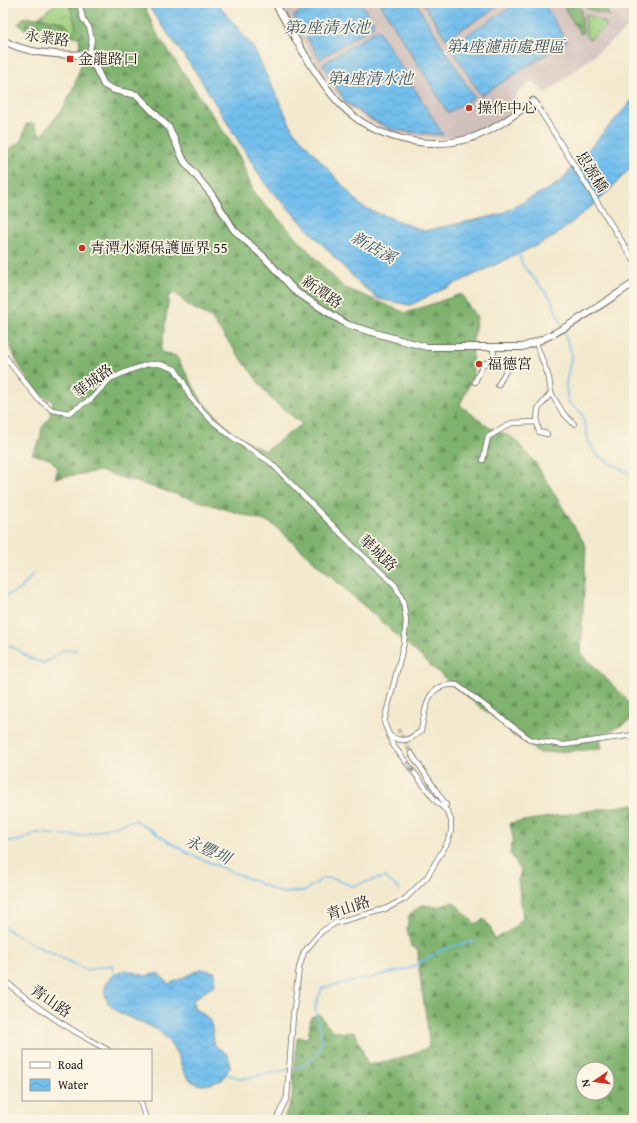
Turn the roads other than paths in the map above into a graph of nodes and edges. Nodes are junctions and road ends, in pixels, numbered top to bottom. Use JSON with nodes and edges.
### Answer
{"nodes":[{"id":1,"x":79,"y":3,"type":"edge"},
{"id":2,"x":275,"y":3,"type":"edge"},
{"id":3,"x":3,"y":40,"type":"edge"},
{"id":4,"x":89,"y":54,"type":"junction"},
{"id":5,"x":536,"y":104,"type":"joint"},
{"id":6,"x":634,"y":261,"type":"edge"},
{"id":7,"x":634,"y":283,"type":"edge"},
{"id":8,"x":536,"y":343,"type":"junction"},
{"id":9,"x":493,"y":346,"type":"junction"},
{"id":10,"x":3,"y":354,"type":"edge"},
{"id":11,"x":494,"y":360,"type":"junction"},
{"id":12,"x":475,"y":382,"type":"dead end"},
{"id":13,"x":498,"y":385,"type":"dead end"},
{"id":14,"x":551,"y":393,"type":"junction"},
{"id":15,"x":537,"y":422,"type":"junction"},
{"id":16,"x":574,"y":424,"type":"dead end"},
{"id":17,"x":546,"y":434,"type":"dead end"},
{"id":18,"x":484,"y":460,"type":"dead end"},
{"id":19,"x":390,"y":735,"type":"junction"},
{"id":20,"x":634,"y":735,"type":"edge"},
{"id":21,"x":411,"y":753,"type":"tunnel mouth"},
{"id":22,"x":446,"y":805,"type":"dead end"},
{"id":23,"x":3,"y":979,"type":"edge"},
{"id":24,"x":106,"y":1049,"type":"edge"},
{"id":25,"x":140,"y":1101,"type":"edge"},
{"id":26,"x":146,"y":1120,"type":"edge"},
{"id":27,"x":276,"y":1120,"type":"edge"}],
"edges":[{"from":1,"to":4,"type":"street"},
{"from":2,"to":5,"type":"street"},
{"from":3,"to":4,"type":"street","name":"永業路"},
{"from":4,"to":9,"type":"street","name":"新潭路"},
{"from":5,"to":6,"type":"street","name":"思源橋"},
{"from":7,"to":8,"type":"street","name":"新潭路"},
{"from":8,"to":9,"type":"street","name":"新潭路"},
{"from":8,"to":14,"type":"street"},
{"from":9,"to":11,"type":"street"},
{"from":10,"to":19,"type":"street","name":"華城路"},
{"from":11,"to":12,"type":"street"},
{"from":11,"to":13,"type":"street"},
{"from":14,"to":15,"type":"street"},
{"from":14,"to":16,"type":"street"},
{"from":15,"to":17,"type":"street"},
{"from":15,"to":18,"type":"street"},
{"from":19,"to":20,"type":"street"},
{"from":19,"to":27,"type":"street","name":"青山路","one_way":true},
{"from":21,"to":22,"type":"street"},
{"from":23,"to":24,"type":"street","name":"青山路"},
{"from":25,"to":26,"type":"street"}]}
